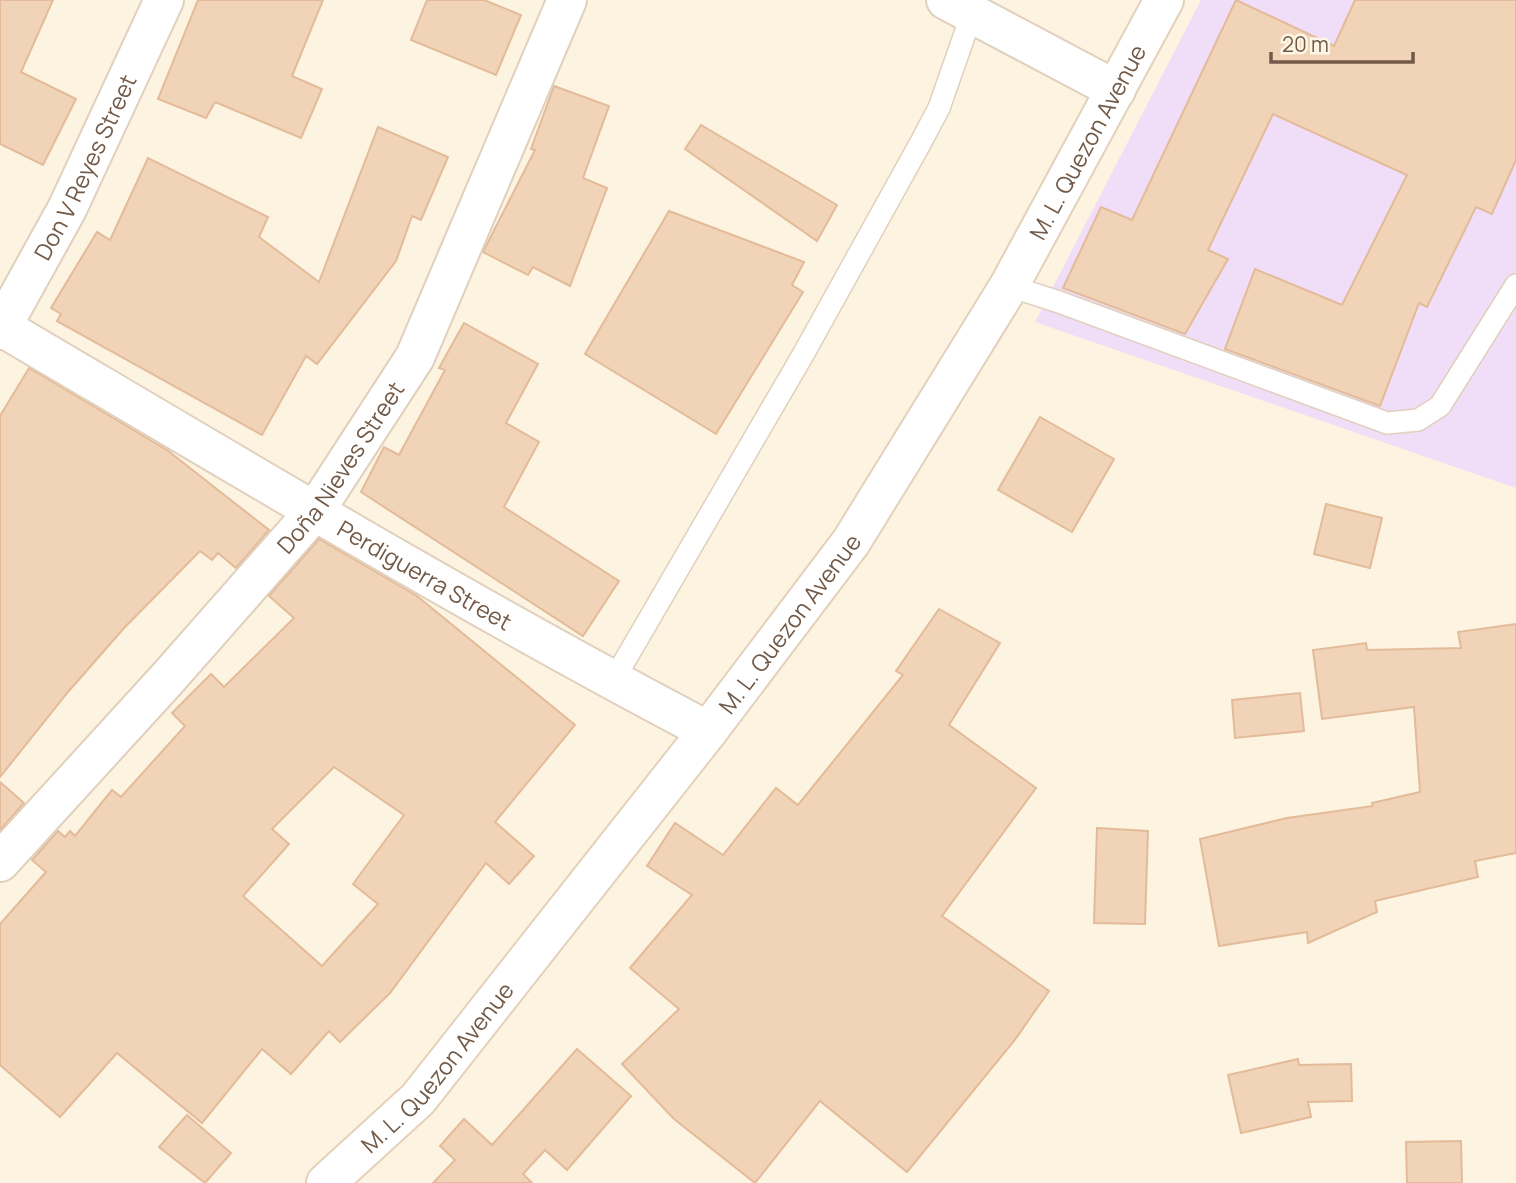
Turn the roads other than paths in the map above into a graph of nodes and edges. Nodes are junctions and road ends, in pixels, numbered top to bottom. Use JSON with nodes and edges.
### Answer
{"nodes":[{"id":1,"x":164,"y":0,"type":"edge"},
{"id":2,"x":567,"y":0,"type":"edge"},
{"id":3,"x":1164,"y":0,"type":"edge"},
{"id":4,"x":972,"y":3,"type":"edge"},
{"id":5,"x":1122,"y":79,"type":"junction"},
{"id":6,"x":1516,"y":285,"type":"edge"},
{"id":7,"x":1009,"y":286,"type":"junction"},
{"id":8,"x":1,"y":329,"type":"edge"},
{"id":9,"x":315,"y":511,"type":"junction"},
{"id":10,"x":613,"y":681,"type":"junction"},
{"id":11,"x":708,"y":731,"type":"junction"},
{"id":12,"x":0,"y":862,"type":"edge"},
{"id":13,"x":326,"y":1183,"type":"edge"}],
"edges":[{"from":1,"to":8,"type":"street","name":"Don V Reyes Street"},
{"from":2,"to":9,"type":"street","name":"Doña Nieves Street"},
{"from":3,"to":5,"type":"street","name":"M. L. Quezon Avenue"},
{"from":4,"to":5,"type":"street"},
{"from":4,"to":10,"type":"lane"},
{"from":5,"to":7,"type":"street","name":"M. L. Quezon Avenue"},
{"from":6,"to":7,"type":"lane"},
{"from":7,"to":11,"type":"street","name":"M. L. Quezon Avenue"},
{"from":8,"to":9,"type":"street","name":"Perdiguerra Street"},
{"from":9,"to":10,"type":"street","name":"Perdiguerra Street"},
{"from":9,"to":12,"type":"street","name":"Doña Nieves Street"},
{"from":10,"to":11,"type":"street","name":"Perdiguerra Street"},
{"from":11,"to":13,"type":"street","name":"M. L. Quezon Avenue"}]}
